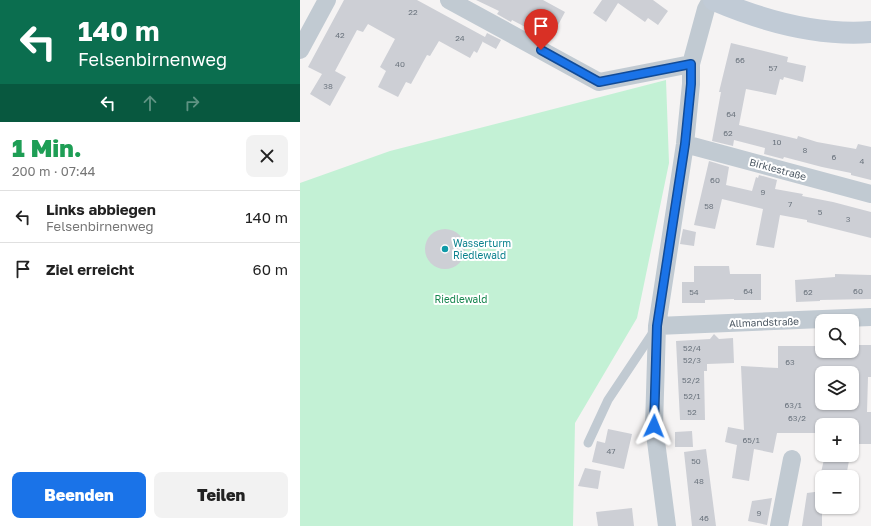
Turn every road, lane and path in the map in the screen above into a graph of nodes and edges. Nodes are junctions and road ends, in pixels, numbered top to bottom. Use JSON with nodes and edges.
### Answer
{"nodes":[{"id":1,"x":327,"y":0,"type":"edge"},
{"id":2,"x":448,"y":0,"type":"edge"},
{"id":3,"x":712,"y":0,"type":"edge"},
{"id":4,"x":871,"y":32,"type":"edge"},
{"id":5,"x":300,"y":50,"type":"edge"},
{"id":6,"x":691,"y":64,"type":"junction"},
{"id":7,"x":685,"y":144,"type":"junction"},
{"id":8,"x":871,"y":194,"type":"edge"},
{"id":9,"x":871,"y":317,"type":"edge"},
{"id":10,"x":657,"y":326,"type":"junction"},
{"id":11,"x":588,"y":443,"type":"dead end"},
{"id":12,"x":792,"y":459,"type":"dead end"},
{"id":13,"x":667,"y":526,"type":"edge"},
{"id":14,"x":779,"y":526,"type":"edge"}],
"edges":[{"from":1,"to":5,"type":"street"},
{"from":2,"to":6,"type":"street"},
{"from":3,"to":4,"type":"main road"},
{"from":3,"to":6,"type":"street"},
{"from":6,"to":7,"type":"street"},
{"from":7,"to":8,"type":"street","name":"Birklestraße"},
{"from":7,"to":10,"type":"street"},
{"from":9,"to":10,"type":"street","name":"Allmandstraße"},
{"from":10,"to":11,"type":"lane"},
{"from":10,"to":13,"type":"street"},
{"from":12,"to":14,"type":"street"}]}
